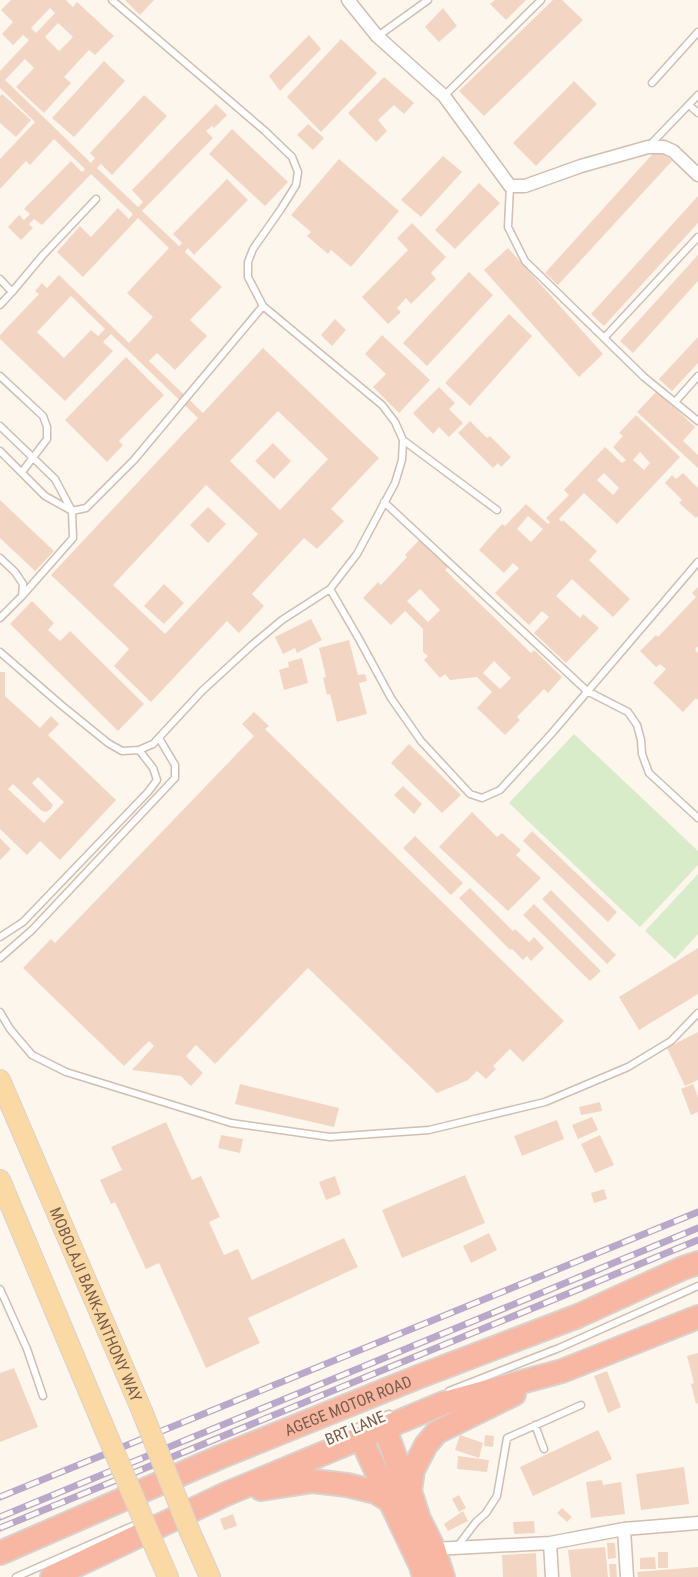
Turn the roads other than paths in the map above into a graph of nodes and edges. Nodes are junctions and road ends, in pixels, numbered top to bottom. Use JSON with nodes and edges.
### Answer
{"nodes":[{"id":1,"x":112,"y":0,"type":"edge"},
{"id":2,"x":348,"y":0,"type":"edge"},
{"id":3,"x":428,"y":0,"type":"edge"},
{"id":4,"x":540,"y":0,"type":"edge"},
{"id":5,"x":698,"y":32,"type":"edge"},
{"id":6,"x":377,"y":36,"type":"junction"},
{"id":7,"x":652,"y":82,"type":"dead end"},
{"id":8,"x":698,"y":95,"type":"edge"},
{"id":9,"x":444,"y":96,"type":"junction"},
{"id":10,"x":688,"y":105,"type":"junction"},
{"id":11,"x":698,"y":113,"type":"edge"},
{"id":12,"x":648,"y":147,"type":"junction"},
{"id":13,"x":698,"y":176,"type":"edge"},
{"id":14,"x":510,"y":186,"type":"junction"},
{"id":15,"x":96,"y":199,"type":"dead end"},
{"id":16,"x":698,"y":237,"type":"edge"},
{"id":17,"x":0,"y":279,"type":"edge"},
{"id":18,"x":12,"y":292,"type":"junction"},
{"id":19,"x":0,"y":305,"type":"edge"},
{"id":20,"x":263,"y":306,"type":"junction"},
{"id":21,"x":604,"y":338,"type":"junction"},
{"id":22,"x":0,"y":375,"type":"edge"},
{"id":23,"x":698,"y":376,"type":"edge"},
{"id":24,"x":675,"y":402,"type":"junction"},
{"id":25,"x":698,"y":421,"type":"edge"},
{"id":26,"x":0,"y":426,"type":"edge"},
{"id":27,"x":403,"y":440,"type":"junction"},
{"id":28,"x":0,"y":451,"type":"edge"},
{"id":29,"x":33,"y":457,"type":"junction"},
{"id":30,"x":21,"y":472,"type":"junction"},
{"id":31,"x":384,"y":502,"type":"junction"},
{"id":32,"x":497,"y":510,"type":"dead end"},
{"id":33,"x":72,"y":511,"type":"junction"},
{"id":34,"x":0,"y":558,"type":"edge"},
{"id":35,"x":698,"y":562,"type":"edge"},
{"id":36,"x":330,"y":589,"type":"junction"},
{"id":37,"x":22,"y":596,"type":"junction"},
{"id":38,"x":0,"y":618,"type":"edge"},
{"id":39,"x":0,"y":652,"type":"edge"},
{"id":40,"x":588,"y":691,"type":"junction"},
{"id":41,"x":159,"y":738,"type":"junction"},
{"id":42,"x":139,"y":750,"type":"junction"},
{"id":43,"x":698,"y":818,"type":"edge"},
{"id":44,"x":0,"y":937,"type":"edge"},
{"id":45,"x":0,"y":958,"type":"edge"},
{"id":46,"x":0,"y":1012,"type":"edge"},
{"id":47,"x":698,"y":1013,"type":"edge"},
{"id":48,"x":0,"y":1080,"type":"edge"},
{"id":49,"x":0,"y":1180,"type":"edge"},
{"id":50,"x":698,"y":1263,"type":"edge"},
{"id":51,"x":698,"y":1286,"type":"edge"},
{"id":52,"x":0,"y":1289,"type":"edge"},
{"id":53,"x":2,"y":1299,"type":"edge"},
{"id":54,"x":698,"y":1317,"type":"edge"},
{"id":55,"x":562,"y":1371,"type":"junction"},
{"id":56,"x":438,"y":1395,"type":"dead end"},
{"id":57,"x":43,"y":1396,"type":"dead end"},
{"id":58,"x":581,"y":1405,"type":"dead end"},
{"id":59,"x":390,"y":1420,"type":"junction"},
{"id":60,"x":535,"y":1425,"type":"junction"},
{"id":61,"x":351,"y":1436,"type":"junction"},
{"id":62,"x":544,"y":1449,"type":"dead end"},
{"id":63,"x":226,"y":1494,"type":"junction"},
{"id":64,"x":400,"y":1496,"type":"junction"},
{"id":65,"x":184,"y":1503,"type":"dead end"},
{"id":66,"x":173,"y":1508,"type":"dead end"},
{"id":67,"x":152,"y":1517,"type":"dead end"},
{"id":68,"x":698,"y":1523,"type":"edge"},
{"id":69,"x":624,"y":1529,"type":"junction"},
{"id":70,"x":549,"y":1543,"type":"junction"},
{"id":71,"x":457,"y":1548,"type":"junction"},
{"id":72,"x":434,"y":1549,"type":"junction"},
{"id":73,"x":0,"y":1553,"type":"edge"},
{"id":74,"x":16,"y":1577,"type":"edge"},
{"id":75,"x":52,"y":1577,"type":"edge"},
{"id":76,"x":168,"y":1577,"type":"edge"},
{"id":77,"x":210,"y":1577,"type":"edge"},
{"id":78,"x":424,"y":1577,"type":"edge"},
{"id":79,"x":443,"y":1577,"type":"edge"},
{"id":80,"x":552,"y":1577,"type":"edge"},
{"id":81,"x":627,"y":1577,"type":"edge"}],
"edges":[{"from":1,"to":20,"type":"lane"},
{"from":2,"to":6,"type":"street"},
{"from":3,"to":6,"type":"lane"},
{"from":4,"to":9,"type":"lane"},
{"from":5,"to":7,"type":"lane"},
{"from":6,"to":9,"type":"street"},
{"from":8,"to":10,"type":"lane"},
{"from":9,"to":14,"type":"street"},
{"from":10,"to":11,"type":"lane"},
{"from":10,"to":12,"type":"lane"},
{"from":12,"to":13,"type":"street"},
{"from":12,"to":14,"type":"street"},
{"from":14,"to":21,"type":"lane"},
{"from":15,"to":18,"type":"lane"},
{"from":16,"to":21,"type":"lane"},
{"from":17,"to":18,"type":"lane"},
{"from":18,"to":19,"type":"lane"},
{"from":20,"to":27,"type":"lane"},
{"from":20,"to":33,"type":"lane"},
{"from":21,"to":24,"type":"lane"},
{"from":22,"to":29,"type":"lane"},
{"from":23,"to":24,"type":"lane"},
{"from":24,"to":25,"type":"lane"},
{"from":26,"to":29,"type":"lane"},
{"from":27,"to":31,"type":"lane"},
{"from":27,"to":32,"type":"lane"},
{"from":28,"to":30,"type":"lane"},
{"from":29,"to":30,"type":"lane"},
{"from":29,"to":33,"type":"lane"},
{"from":30,"to":33,"type":"lane"},
{"from":31,"to":36,"type":"lane"},
{"from":31,"to":40,"type":"lane"},
{"from":33,"to":37,"type":"lane"},
{"from":34,"to":37,"type":"lane"},
{"from":35,"to":40,"type":"lane"},
{"from":36,"to":40,"type":"lane"},
{"from":36,"to":41,"type":"lane"},
{"from":37,"to":38,"type":"lane"},
{"from":39,"to":42,"type":"lane"},
{"from":40,"to":43,"type":"lane"},
{"from":41,"to":42,"type":"lane"},
{"from":41,"to":45,"type":"lane"},
{"from":42,"to":44,"type":"lane"},
{"from":46,"to":47,"type":"lane"},
{"from":48,"to":77,"type":"main road","name":"MOBOLAJI BANK-ANTHONY WAY","bridge":true},
{"from":49,"to":76,"type":"main road","bridge":true},
{"from":50,"to":73,"type":"highway","name":"AGEGE MOTOR ROAD"},
{"from":51,"to":56,"type":"lane"},
{"from":52,"to":53,"type":"lane"},
{"from":53,"to":57,"type":"lane"},
{"from":54,"to":55,"type":"highway","name":"AGEGE MOTOR ROAD"},
{"from":55,"to":59,"type":"highway","name":"AGEGE MOTOR ROAD"},
{"from":55,"to":64,"type":"highway"},
{"from":58,"to":60,"type":"lane"},
{"from":59,"to":61,"type":"highway","name":"AGEGE MOTOR ROAD"},
{"from":59,"to":64,"type":"highway"},
{"from":60,"to":62,"type":"lane"},
{"from":60,"to":71,"type":"lane"},
{"from":61,"to":63,"type":"highway","name":"AGEGE MOTOR ROAD"},
{"from":61,"to":64,"type":"highway"},
{"from":63,"to":64,"type":"highway"},
{"from":63,"to":75,"type":"highway","name":"AGEGE MOTOR ROAD"},
{"from":64,"to":72,"type":"highway"},
{"from":64,"to":78,"type":"highway"},
{"from":65,"to":66,"type":"lane"},
{"from":67,"to":74,"type":"lane"},
{"from":68,"to":69,"type":"street"},
{"from":69,"to":70,"type":"street"},
{"from":69,"to":81,"type":"street"},
{"from":70,"to":71,"type":"street"},
{"from":70,"to":80,"type":"street"},
{"from":71,"to":72,"type":"street"},
{"from":72,"to":79,"type":"highway"}]}
